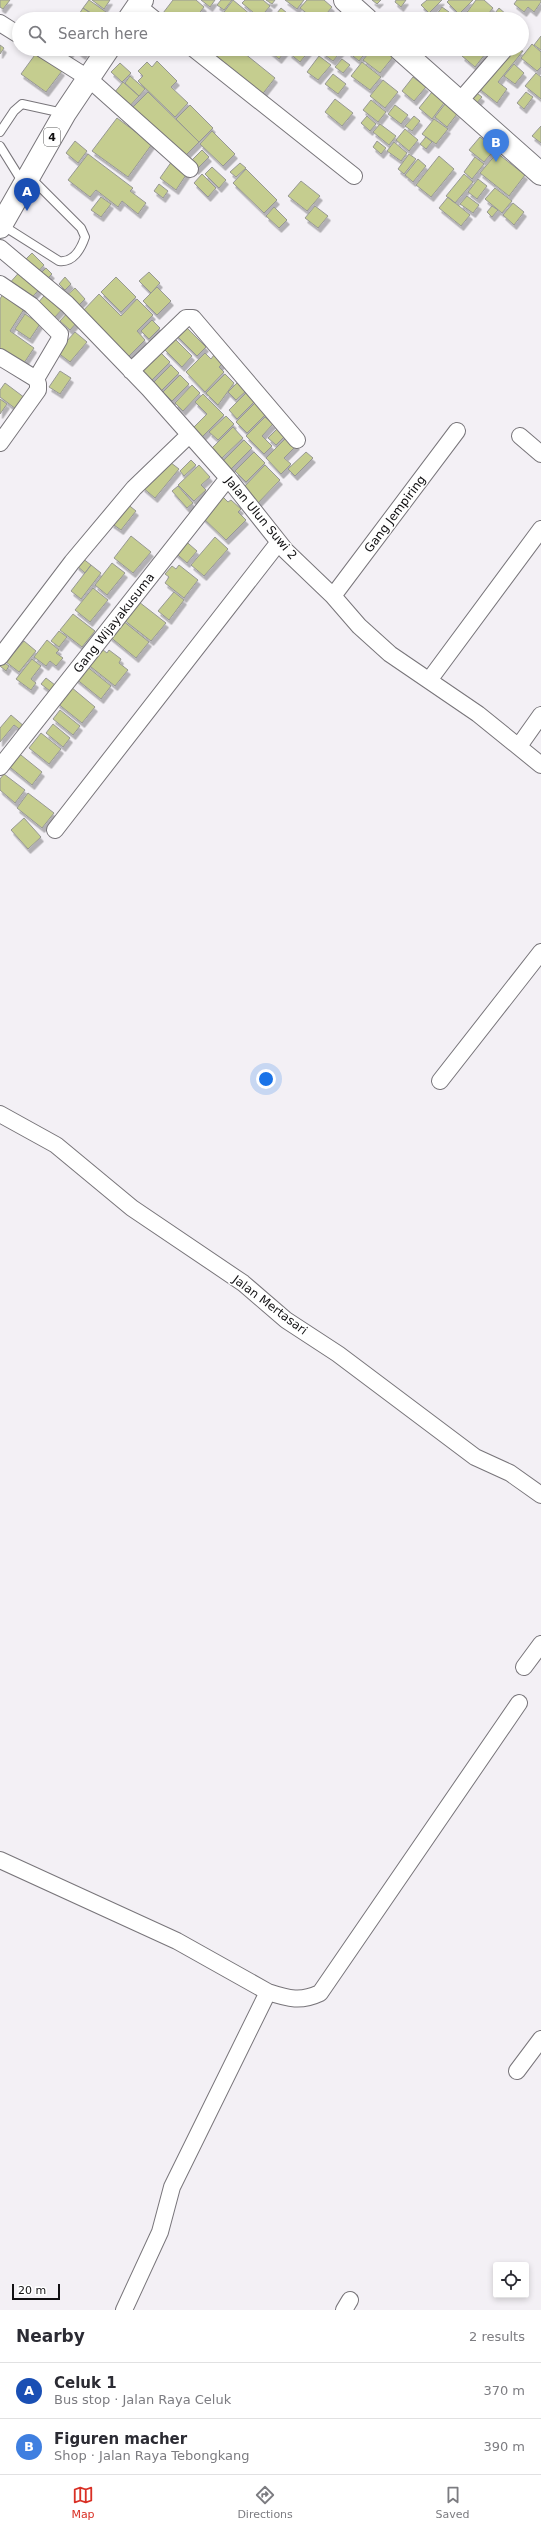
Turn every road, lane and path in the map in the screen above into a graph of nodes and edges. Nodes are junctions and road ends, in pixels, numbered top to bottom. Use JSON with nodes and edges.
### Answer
{"nodes":[{"id":1,"x":346,"y":0,"type":"edge"},
{"id":2,"x":359,"y":12,"type":"edge"},
{"id":3,"x":0,"y":23,"type":"edge"},
{"id":4,"x":12,"y":31,"type":"edge"},
{"id":5,"x":53,"y":56,"type":"edge"},
{"id":6,"x":103,"y":56,"type":"edge"},
{"id":7,"x":203,"y":56,"type":"edge"},
{"id":8,"x":408,"y":56,"type":"edge"},
{"id":9,"x":499,"y":56,"type":"edge"},
{"id":10,"x":88,"y":78,"type":"junction"},
{"id":11,"x":459,"y":102,"type":"junction"},
{"id":12,"x":66,"y":113,"type":"junction"},
{"id":13,"x":0,"y":132,"type":"edge"},
{"id":14,"x":0,"y":146,"type":"edge"},
{"id":15,"x":190,"y":169,"type":"dead end"},
{"id":16,"x":541,"y":174,"type":"edge"},
{"id":17,"x":354,"y":176,"type":"dead end"},
{"id":18,"x":26,"y":180,"type":"junction"},
{"id":19,"x":1,"y":226,"type":"edge"},
{"id":20,"x":0,"y":248,"type":"edge"},
{"id":21,"x":0,"y":284,"type":"edge"},
{"id":22,"x":0,"y":357,"type":"edge"},
{"id":23,"x":130,"y":372,"type":"junction"},
{"id":24,"x":36,"y":379,"type":"junction"},
{"id":25,"x":456,"y":431,"type":"dead end"},
{"id":26,"x":189,"y":435,"type":"junction"},
{"id":27,"x":520,"y":436,"type":"dead end"},
{"id":28,"x":297,"y":440,"type":"dead end"},
{"id":29,"x":0,"y":443,"type":"edge"},
{"id":30,"x":541,"y":454,"type":"edge"},
{"id":31,"x":228,"y":478,"type":"junction"},
{"id":32,"x":541,"y":529,"type":"edge"},
{"id":33,"x":279,"y":542,"type":"junction"},
{"id":34,"x":333,"y":596,"type":"junction"},
{"id":35,"x":0,"y":657,"type":"edge"},
{"id":36,"x":430,"y":679,"type":"junction"},
{"id":37,"x":541,"y":715,"type":"edge"},
{"id":38,"x":519,"y":746,"type":"junction"},
{"id":39,"x":541,"y":765,"type":"edge"},
{"id":40,"x":0,"y":767,"type":"edge"},
{"id":41,"x":55,"y":830,"type":"dead end"},
{"id":42,"x":541,"y":952,"type":"edge"},
{"id":43,"x":440,"y":1081,"type":"dead end"},
{"id":44,"x":1,"y":1116,"type":"edge"},
{"id":45,"x":541,"y":1495,"type":"edge"},
{"id":46,"x":541,"y":1644,"type":"edge"},
{"id":47,"x":524,"y":1667,"type":"dead end"},
{"id":48,"x":519,"y":1703,"type":"dead end"},
{"id":49,"x":0,"y":1860,"type":"edge"},
{"id":50,"x":268,"y":1992,"type":"junction"},
{"id":51,"x":541,"y":2039,"type":"edge"},
{"id":52,"x":518,"y":2071,"type":"dead end"},
{"id":53,"x":124,"y":2310,"type":"edge"}],
"edges":[{"from":1,"to":2,"type":"main road"},
{"from":3,"to":4,"type":"street"},
{"from":5,"to":10,"type":"street"},
{"from":6,"to":10,"type":"main road","number":"4"},
{"from":7,"to":17,"type":"street"},
{"from":8,"to":11,"type":"main road"},
{"from":9,"to":11,"type":"street"},
{"from":10,"to":12,"type":"main road","number":"4"},
{"from":10,"to":15,"type":"street"},
{"from":11,"to":16,"type":"main road"},
{"from":12,"to":13,"type":"lane"},
{"from":12,"to":18,"type":"main road","number":"4"},
{"from":14,"to":18,"type":"lane"},
{"from":18,"to":19,"type":"main road","number":"4"},
{"from":18,"to":19,"type":"lane"},
{"from":20,"to":23,"type":"street","name":"Jalan Ulun Suwi 2"},
{"from":21,"to":24,"type":"street"},
{"from":22,"to":24,"type":"street"},
{"from":23,"to":26,"type":"street","name":"Jalan Ulun Suwi 2"},
{"from":23,"to":28,"type":"street"},
{"from":24,"to":29,"type":"street"},
{"from":25,"to":34,"type":"street","name":"Gang Jempiring"},
{"from":26,"to":31,"type":"street","name":"Jalan Ulun Suwi 2"},
{"from":26,"to":35,"type":"street"},
{"from":27,"to":30,"type":"street"},
{"from":31,"to":33,"type":"street","name":"Jalan Ulun Suwi 2"},
{"from":31,"to":40,"type":"street","name":"Gang Wijayakusuma"},
{"from":32,"to":36,"type":"street"},
{"from":33,"to":34,"type":"street","name":"Jalan Ulun Suwi 2"},
{"from":33,"to":41,"type":"street"},
{"from":34,"to":36,"type":"street","name":"Jalan Ulun Suwi 2"},
{"from":36,"to":38,"type":"street","name":"Jalan Ulun Suwi 2"},
{"from":37,"to":38,"type":"street"},
{"from":38,"to":39,"type":"street","name":"Jalan Ulun Suwi 2"},
{"from":42,"to":43,"type":"street"},
{"from":44,"to":45,"type":"street","name":"Jalan Mertasari"},
{"from":46,"to":47,"type":"street"},
{"from":48,"to":50,"type":"street"},
{"from":49,"to":50,"type":"street"},
{"from":50,"to":53,"type":"street"},
{"from":51,"to":52,"type":"street"}]}
